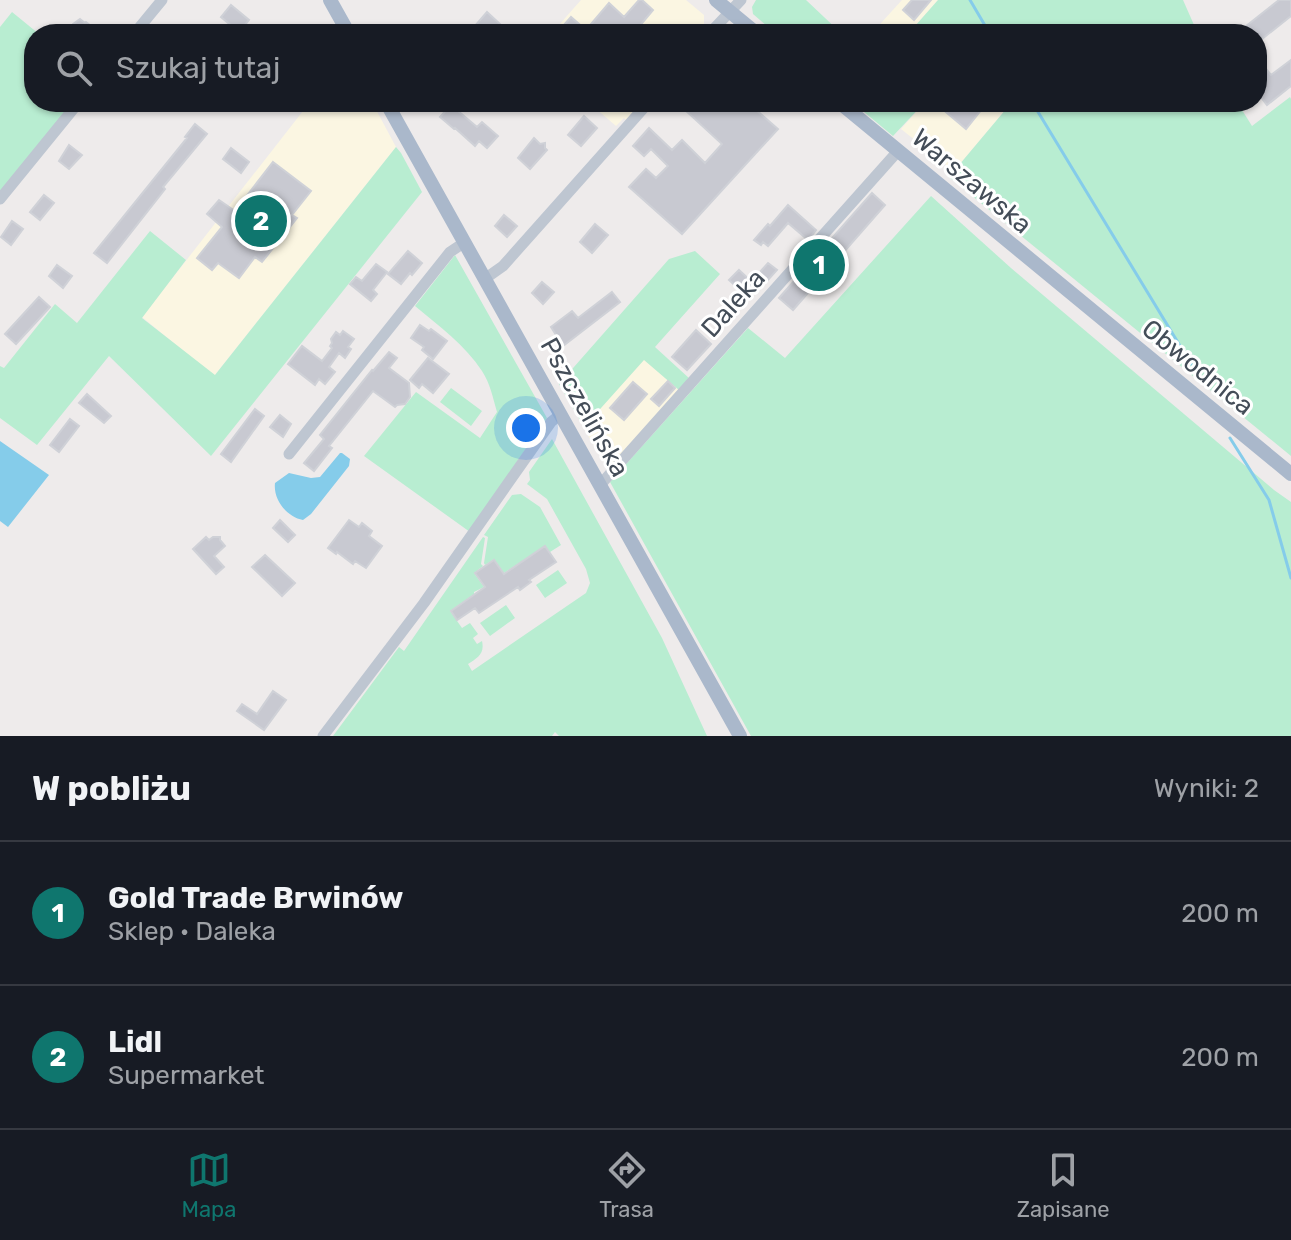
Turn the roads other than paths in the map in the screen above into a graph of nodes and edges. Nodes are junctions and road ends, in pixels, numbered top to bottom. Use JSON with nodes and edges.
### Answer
{"nodes":[{"id":1,"x":162,"y":0,"type":"edge"},
{"id":2,"x":330,"y":0,"type":"edge"},
{"id":3,"x":716,"y":0,"type":"edge"},
{"id":4,"x":741,"y":0,"type":"edge"},
{"id":5,"x":729,"y":11,"type":"junction"},
{"id":6,"x":142,"y":24,"type":"edge"},
{"id":7,"x":343,"y":24,"type":"edge"},
{"id":8,"x":718,"y":24,"type":"edge"},
{"id":9,"x":745,"y":24,"type":"edge"},
{"id":10,"x":71,"y":112,"type":"edge"},
{"id":11,"x":392,"y":112,"type":"edge"},
{"id":12,"x":640,"y":112,"type":"edge"},
{"id":13,"x":851,"y":112,"type":"edge"},
{"id":14,"x":898,"y":151,"type":"junction"},
{"id":15,"x":0,"y":199,"type":"edge"},
{"id":16,"x":465,"y":242,"type":"junction"},
{"id":17,"x":486,"y":278,"type":"junction"},
{"id":18,"x":1075,"y":297,"type":"joint"},
{"id":19,"x":561,"y":414,"type":"junction"},
{"id":20,"x":289,"y":454,"type":"dead end"},
{"id":21,"x":1291,"y":474,"type":"edge"},
{"id":22,"x":601,"y":484,"type":"junction"},
{"id":23,"x":323,"y":736,"type":"edge"},
{"id":24,"x":740,"y":736,"type":"edge"}],
"edges":[{"from":1,"to":6,"type":"street"},
{"from":2,"to":7,"type":"main road"},
{"from":3,"to":5,"type":"main road"},
{"from":4,"to":5,"type":"street"},
{"from":5,"to":8,"type":"street"},
{"from":5,"to":9,"type":"main road"},
{"from":10,"to":15,"type":"street"},
{"from":11,"to":16,"type":"main road","name":"Pszczelińska"},
{"from":12,"to":17,"type":"street"},
{"from":13,"to":14,"type":"main road","name":"Warszawska"},
{"from":14,"to":18,"type":"main road","name":"Warszawska"},
{"from":14,"to":22,"type":"street","name":"Daleka"},
{"from":16,"to":17,"type":"main road","name":"Pszczelińska"},
{"from":16,"to":20,"type":"street"},
{"from":17,"to":19,"type":"main road","name":"Pszczelińska"},
{"from":18,"to":21,"type":"main road","name":"Obwodnica"},
{"from":19,"to":22,"type":"main road","name":"Pszczelińska"},
{"from":19,"to":23,"type":"street"},
{"from":22,"to":24,"type":"main road","name":"Pszczelińska"}]}
